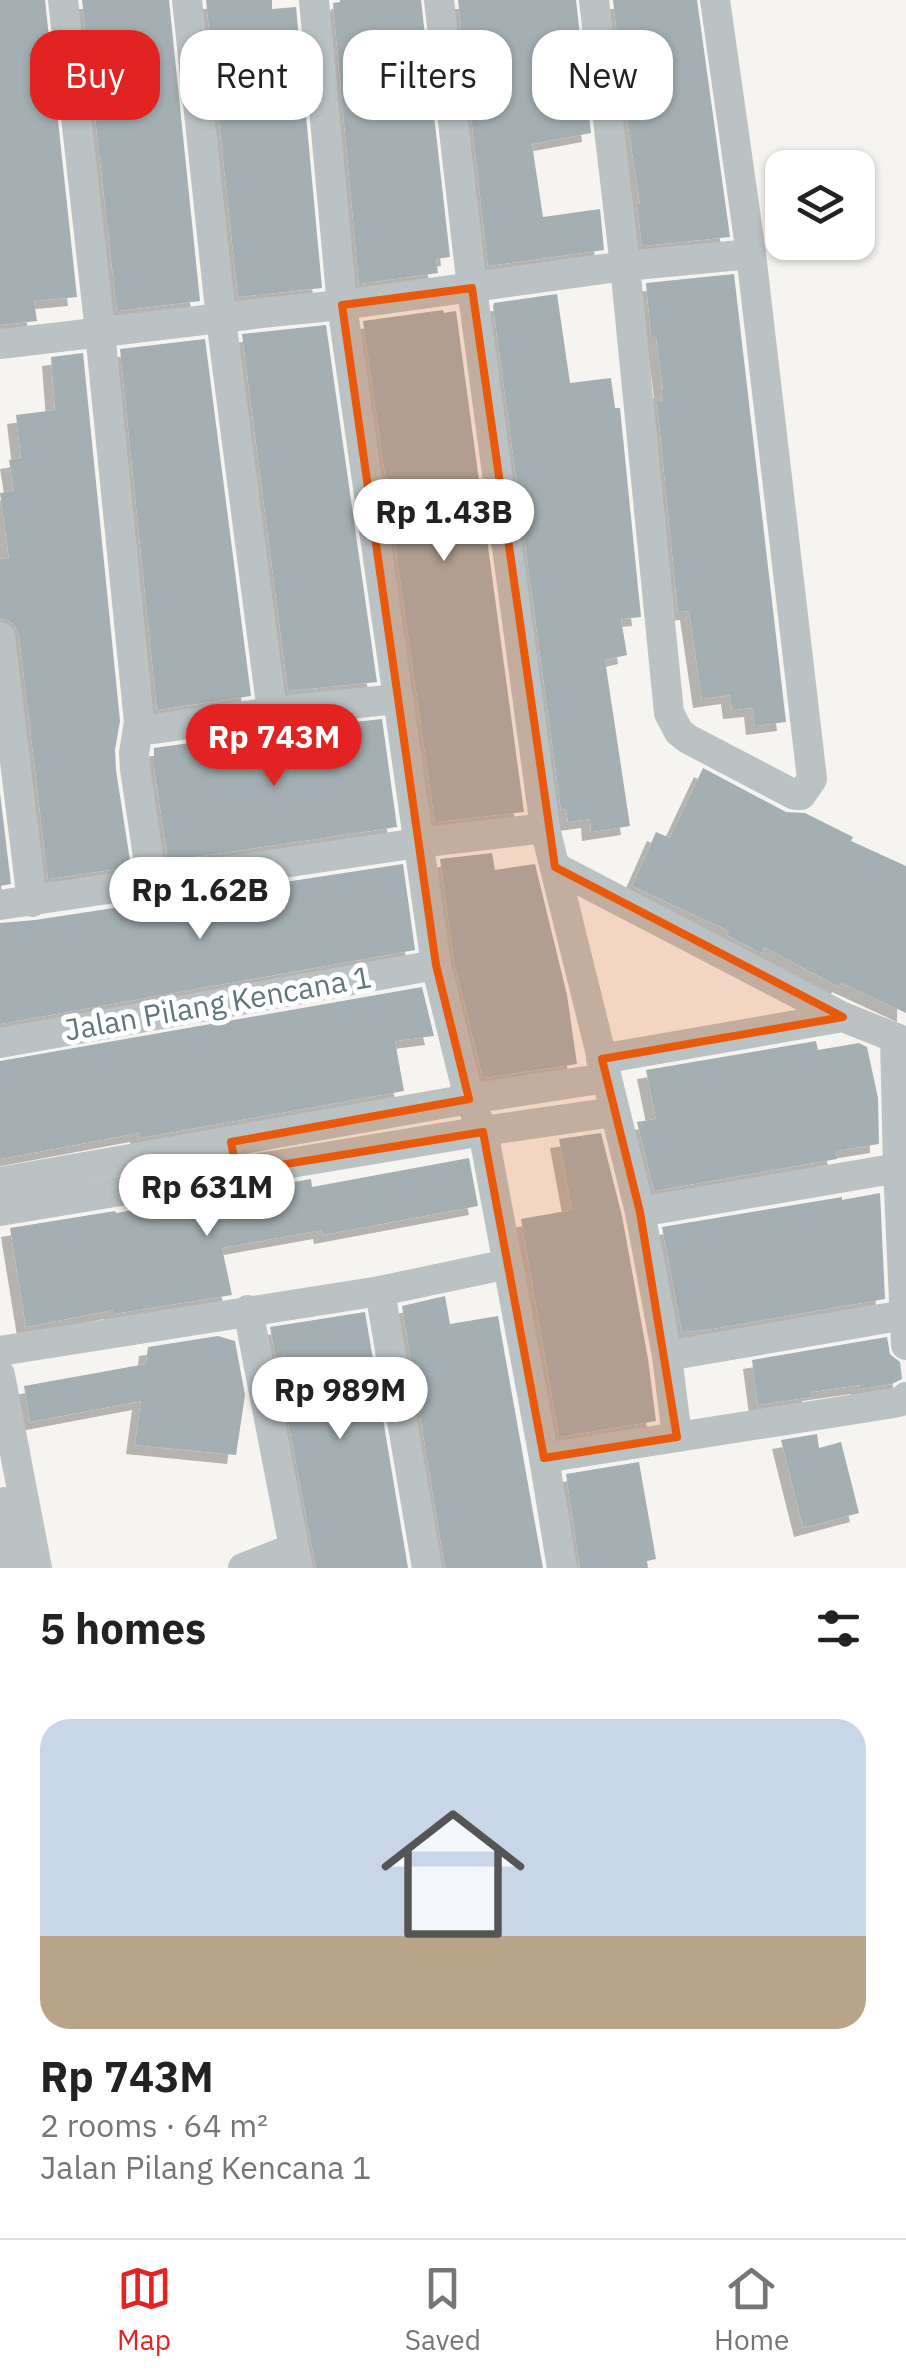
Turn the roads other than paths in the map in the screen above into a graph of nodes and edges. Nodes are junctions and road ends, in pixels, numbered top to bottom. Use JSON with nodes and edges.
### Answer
{"nodes":[{"id":1,"x":63,"y":0,"type":"edge"},
{"id":2,"x":187,"y":0,"type":"edge"},
{"id":3,"x":314,"y":0,"type":"edge"},
{"id":4,"x":438,"y":0,"type":"edge"},
{"id":5,"x":594,"y":0,"type":"edge"},
{"id":6,"x":715,"y":0,"type":"edge"},
{"id":7,"x":751,"y":254,"type":"junction"},
{"id":8,"x":625,"y":266,"type":"junction"},
{"id":9,"x":472,"y":288,"type":"junction"},
{"id":10,"x":342,"y":306,"type":"junction"},
{"id":11,"x":220,"y":319,"type":"junction"},
{"id":12,"x":100,"y":332,"type":"junction"},
{"id":13,"x":0,"y":344,"type":"edge"},
{"id":14,"x":0,"y":637,"type":"edge"},
{"id":15,"x":397,"y":699,"type":"junction"},
{"id":16,"x":272,"y":712,"type":"junction"},
{"id":17,"x":139,"y":722,"type":"junction"},
{"id":18,"x":545,"y":828,"type":"junction"},
{"id":19,"x":418,"y":843,"type":"junction"},
{"id":20,"x":555,"y":867,"type":"junction"},
{"id":21,"x":152,"y":884,"type":"junction"},
{"id":22,"x":32,"y":902,"type":"junction"},
{"id":23,"x":0,"y":905,"type":"edge"},
{"id":24,"x":436,"y":965,"type":"junction"},
{"id":25,"x":843,"y":1017,"type":"junction"},
{"id":26,"x":900,"y":1040,"type":"edge"},
{"id":27,"x":0,"y":1043,"type":"edge"},
{"id":28,"x":604,"y":1069,"type":"junction"},
{"id":29,"x":468,"y":1099,"type":"junction"},
{"id":30,"x":614,"y":1112,"type":"junction"},
{"id":31,"x":483,"y":1132,"type":"junction"},
{"id":32,"x":234,"y":1157,"type":"junction"},
{"id":33,"x":898,"y":1168,"type":"junction"},
{"id":34,"x":0,"y":1182,"type":"edge"},
{"id":35,"x":0,"y":1211,"type":"edge"},
{"id":36,"x":640,"y":1212,"type":"junction"},
{"id":37,"x":508,"y":1264,"type":"junction"},
{"id":38,"x":380,"y":1291,"type":"junction"},
{"id":39,"x":248,"y":1310,"type":"junction"},
{"id":40,"x":905,"y":1330,"type":"edge"},
{"id":41,"x":0,"y":1351,"type":"edge"},
{"id":42,"x":668,"y":1356,"type":"junction"},
{"id":43,"x":0,"y":1375,"type":"edge"},
{"id":44,"x":906,"y":1396,"type":"edge"},
{"id":45,"x":677,"y":1437,"type":"junction"},
{"id":46,"x":8,"y":1451,"type":"edge"},
{"id":47,"x":544,"y":1458,"type":"junction"},
{"id":48,"x":0,"y":1482,"type":"edge"},
{"id":49,"x":296,"y":1558,"type":"edge"},
{"id":50,"x":20,"y":1562,"type":"edge"},
{"id":51,"x":243,"y":1568,"type":"edge"},
{"id":52,"x":427,"y":1568,"type":"edge"},
{"id":53,"x":562,"y":1568,"type":"edge"}],
"edges":[{"from":1,"to":12,"type":"street"},
{"from":2,"to":11,"type":"street"},
{"from":3,"to":10,"type":"street"},
{"from":4,"to":9,"type":"street"},
{"from":5,"to":8,"type":"street"},
{"from":6,"to":7,"type":"street"},
{"from":7,"to":8,"type":"street"},
{"from":7,"to":8,"type":"street"},
{"from":8,"to":9,"type":"street"},
{"from":9,"to":10,"type":"street"},
{"from":9,"to":18,"type":"street"},
{"from":10,"to":11,"type":"street"},
{"from":10,"to":15,"type":"street"},
{"from":11,"to":12,"type":"street"},
{"from":11,"to":16,"type":"street"},
{"from":12,"to":13,"type":"street"},
{"from":12,"to":17,"type":"street"},
{"from":14,"to":22,"type":"street"},
{"from":15,"to":16,"type":"street"},
{"from":15,"to":19,"type":"street"},
{"from":16,"to":17,"type":"street"},
{"from":17,"to":21,"type":"street"},
{"from":18,"to":19,"type":"street"},
{"from":18,"to":20,"type":"street"},
{"from":19,"to":21,"type":"street"},
{"from":19,"to":24,"type":"street"},
{"from":20,"to":25,"type":"street"},
{"from":20,"to":28,"type":"street"},
{"from":21,"to":22,"type":"street"},
{"from":22,"to":23,"type":"street"},
{"from":24,"to":27,"type":"street","name":"Jalan Pilang Kencana 1"},
{"from":24,"to":29,"type":"street"},
{"from":25,"to":26,"type":"street"},
{"from":25,"to":28,"type":"street"},
{"from":26,"to":33,"type":"street"},
{"from":28,"to":29,"type":"street"},
{"from":28,"to":30,"type":"street"},
{"from":29,"to":31,"type":"street"},
{"from":29,"to":32,"type":"street"},
{"from":30,"to":31,"type":"street"},
{"from":30,"to":36,"type":"street"},
{"from":31,"to":32,"type":"street"},
{"from":31,"to":37,"type":"street"},
{"from":32,"to":34,"type":"street"},
{"from":32,"to":35,"type":"street"},
{"from":33,"to":36,"type":"street"},
{"from":33,"to":40,"type":"street"},
{"from":36,"to":42,"type":"street"},
{"from":37,"to":38,"type":"street"},
{"from":37,"to":47,"type":"street"},
{"from":38,"to":39,"type":"street"},
{"from":38,"to":52,"type":"street"},
{"from":39,"to":41,"type":"street"},
{"from":39,"to":49,"type":"street"},
{"from":40,"to":42,"type":"street"},
{"from":42,"to":45,"type":"street"},
{"from":43,"to":46,"type":"street"},
{"from":44,"to":45,"type":"street"},
{"from":45,"to":47,"type":"street"},
{"from":46,"to":50,"type":"street"},
{"from":47,"to":53,"type":"street"},
{"from":48,"to":50,"type":"street"},
{"from":49,"to":51,"type":"street"}]}
